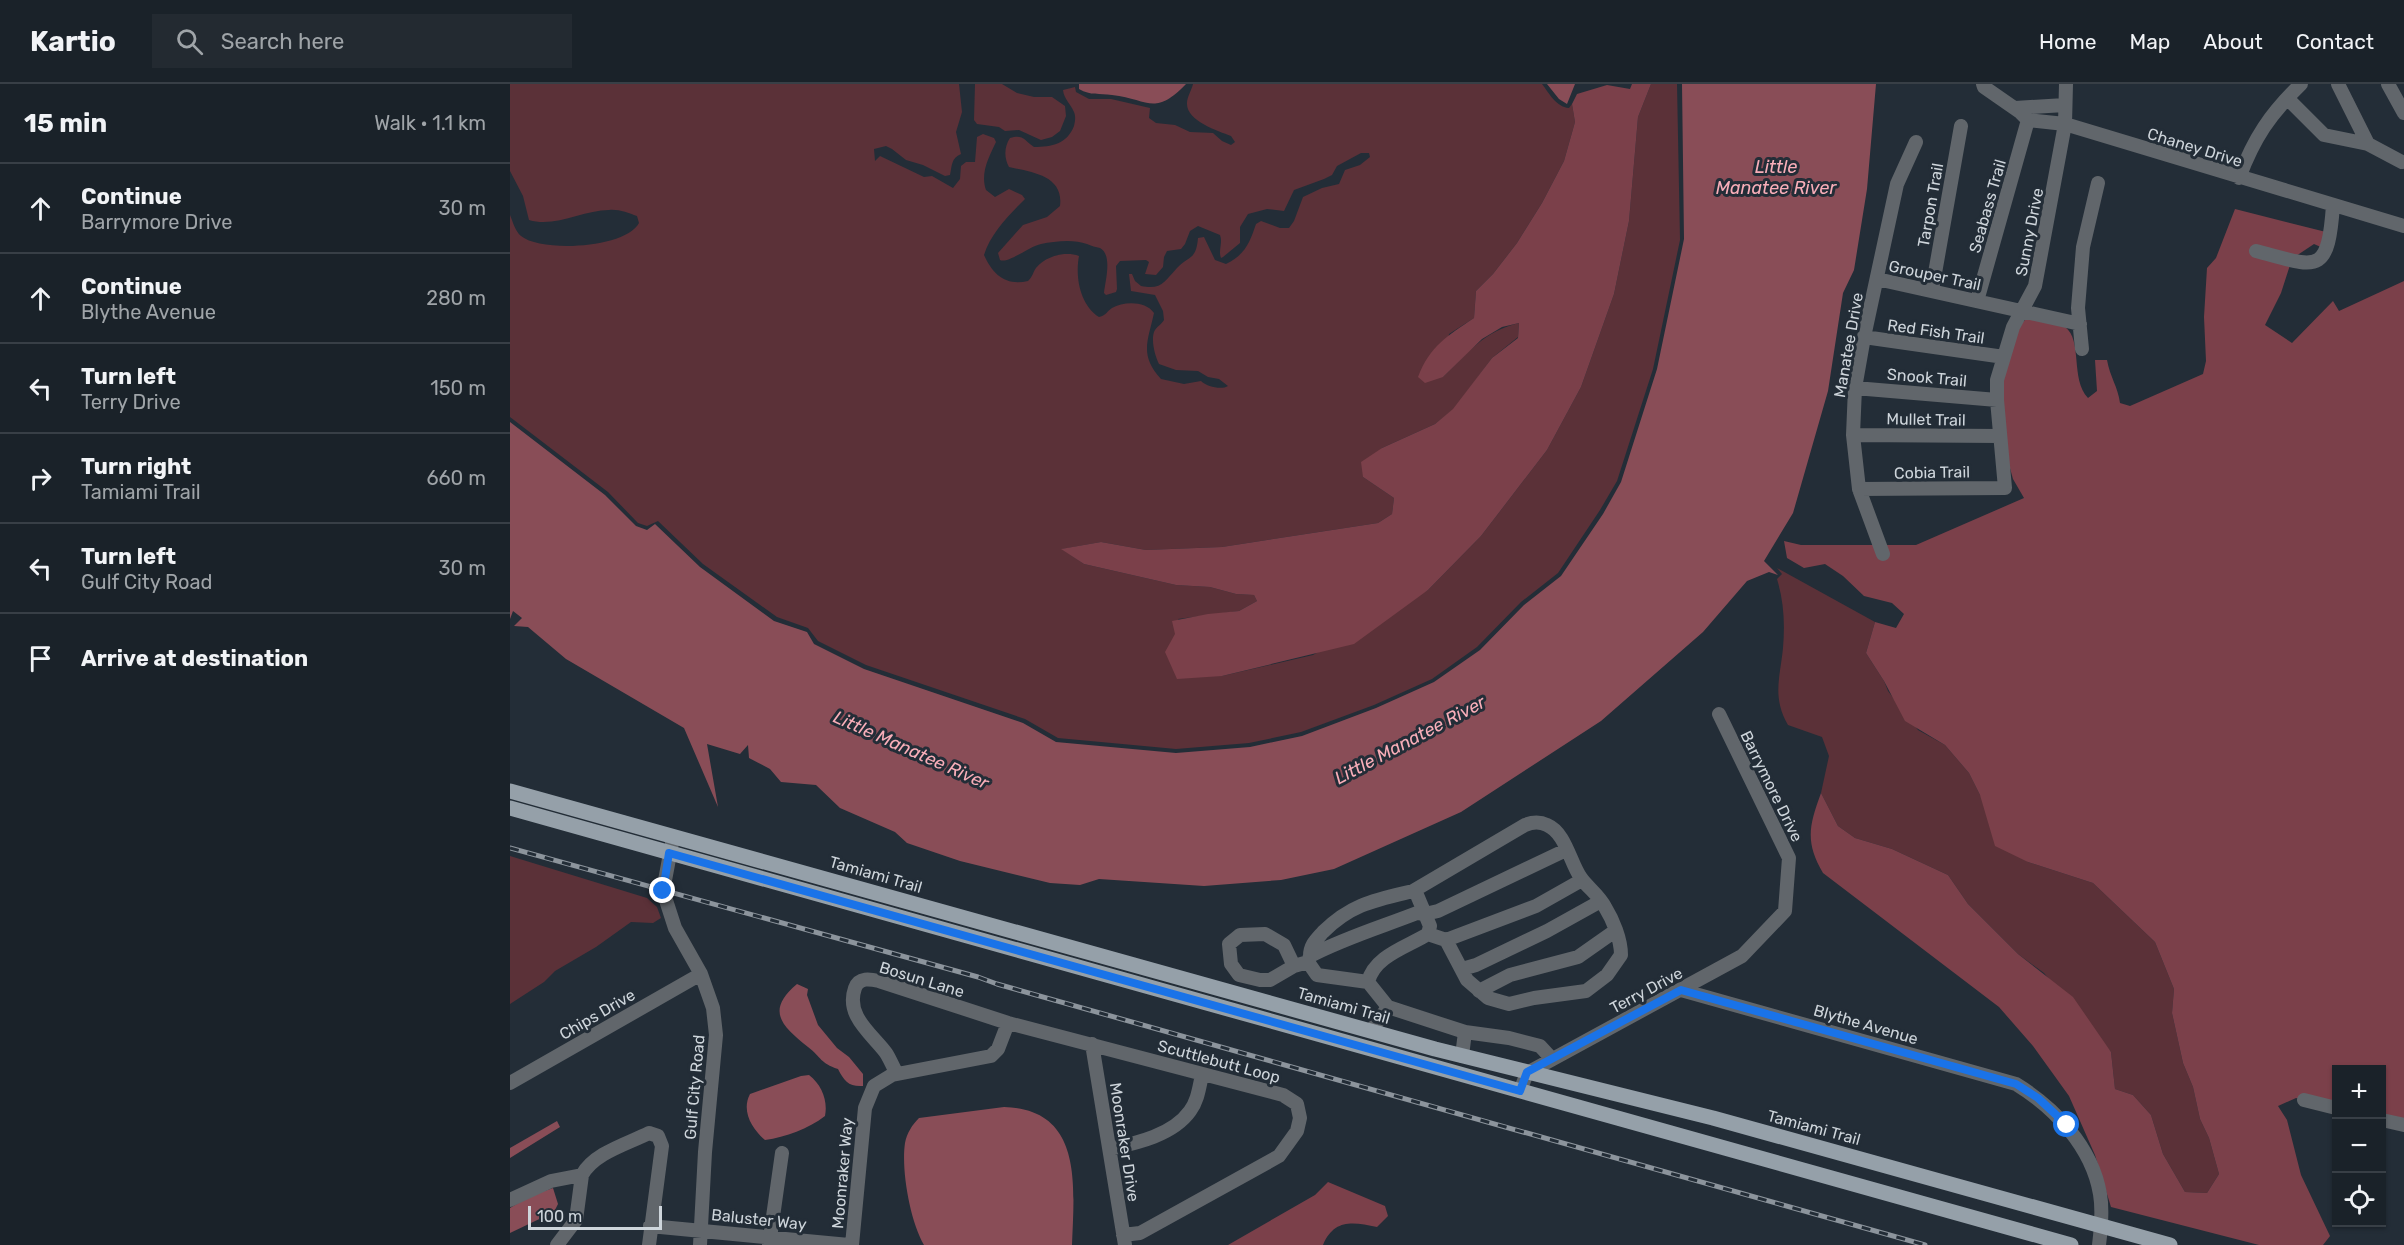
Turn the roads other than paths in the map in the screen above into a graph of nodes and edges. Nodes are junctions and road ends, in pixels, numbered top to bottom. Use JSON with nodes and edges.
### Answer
{"nodes":[{"id":1,"x":2066,"y":84,"type":"edge"},
{"id":2,"x":2301,"y":84,"type":"edge"},
{"id":3,"x":2338,"y":84,"type":"edge"},
{"id":4,"x":2388,"y":84,"type":"edge"},
{"id":5,"x":1983,"y":85,"type":"edge"},
{"id":6,"x":2288,"y":99,"type":"junction"},
{"id":7,"x":2066,"y":105,"type":"junction"},
{"id":8,"x":2015,"y":108,"type":"junction"},
{"id":9,"x":2404,"y":113,"type":"edge"},
{"id":10,"x":2028,"y":120,"type":"junction"},
{"id":11,"x":2065,"y":124,"type":"junction"},
{"id":12,"x":1961,"y":126,"type":"dead end"},
{"id":13,"x":1916,"y":142,"type":"dead end"},
{"id":14,"x":2368,"y":144,"type":"junction"},
{"id":15,"x":2402,"y":162,"type":"dead end"},
{"id":16,"x":2239,"y":178,"type":"junction"},
{"id":17,"x":2097,"y":183,"type":"dead end"},
{"id":18,"x":2333,"y":205,"type":"junction"},
{"id":19,"x":2404,"y":226,"type":"edge"},
{"id":20,"x":2256,"y":251,"type":"dead end"},
{"id":21,"x":1877,"y":279,"type":"junction"},
{"id":22,"x":1932,"y":290,"type":"junction"},
{"id":23,"x":1977,"y":301,"type":"junction"},
{"id":24,"x":2021,"y":311,"type":"junction"},
{"id":25,"x":2080,"y":324,"type":"junction"},
{"id":26,"x":1864,"y":337,"type":"junction"},
{"id":27,"x":2082,"y":349,"type":"dead end"},
{"id":28,"x":2004,"y":357,"type":"junction"},
{"id":29,"x":1855,"y":388,"type":"junction"},
{"id":30,"x":1997,"y":400,"type":"junction"},
{"id":31,"x":1853,"y":435,"type":"junction"},
{"id":32,"x":2000,"y":436,"type":"junction"},
{"id":33,"x":2005,"y":488,"type":"joint"},
{"id":34,"x":1859,"y":489,"type":"junction"},
{"id":35,"x":1883,"y":554,"type":"dead end"},
{"id":36,"x":1719,"y":714,"type":"dead end"},
{"id":37,"x":510,"y":791,"type":"edge"},
{"id":38,"x":510,"y":808,"type":"edge"},
{"id":39,"x":674,"y":836,"type":"junction"},
{"id":40,"x":1566,"y":850,"type":"junction"},
{"id":41,"x":669,"y":853,"type":"junction"},
{"id":42,"x":1582,"y":880,"type":"junction"},
{"id":43,"x":1413,"y":891,"type":"junction"},
{"id":44,"x":1601,"y":901,"type":"junction"},
{"id":45,"x":1785,"y":911,"type":"joint"},
{"id":46,"x":1425,"y":914,"type":"junction"},
{"id":47,"x":1615,"y":931,"type":"junction"},
{"id":48,"x":1428,"y":934,"type":"junction"},
{"id":49,"x":1039,"y":938,"type":"junction"},
{"id":50,"x":1446,"y":940,"type":"junction"},
{"id":51,"x":1035,"y":955,"type":"junction"},
{"id":52,"x":1309,"y":959,"type":"junction"},
{"id":53,"x":1294,"y":966,"type":"junction"},
{"id":54,"x":1462,"y":969,"type":"junction"},
{"id":55,"x":701,"y":974,"type":"junction"},
{"id":56,"x":1368,"y":982,"type":"junction"},
{"id":57,"x":1681,"y":990,"type":"junction"},
{"id":58,"x":1479,"y":991,"type":"junction"},
{"id":59,"x":1388,"y":1007,"type":"junction"},
{"id":60,"x":1008,"y":1023,"type":"junction"},
{"id":61,"x":1371,"y":1031,"type":"junction"},
{"id":62,"x":1466,"y":1032,"type":"junction"},
{"id":63,"x":1092,"y":1044,"type":"junction"},
{"id":64,"x":1462,"y":1056,"type":"junction"},
{"id":65,"x":1552,"y":1059,"type":"junction"},
{"id":66,"x":1527,"y":1072,"type":"junction"},
{"id":67,"x":897,"y":1074,"type":"junction"},
{"id":68,"x":1202,"y":1075,"type":"junction"},
{"id":69,"x":510,"y":1083,"type":"edge"},
{"id":70,"x":1520,"y":1091,"type":"junction"},
{"id":71,"x":2304,"y":1100,"type":"dead end"},
{"id":72,"x":2332,"y":1107,"type":"edge"},
{"id":73,"x":2386,"y":1121,"type":"edge"},
{"id":74,"x":2404,"y":1125,"type":"edge"},
{"id":75,"x":1110,"y":1149,"type":"junction"},
{"id":76,"x":782,"y":1153,"type":"dead end"},
{"id":77,"x":582,"y":1175,"type":"junction"},
{"id":78,"x":510,"y":1200,"type":"edge"},
{"id":79,"x":650,"y":1226,"type":"junction"},
{"id":80,"x":2101,"y":1226,"type":"junction"},
{"id":81,"x":701,"y":1230,"type":"junction"},
{"id":82,"x":1124,"y":1240,"type":"edge"},
{"id":83,"x":769,"y":1241,"type":"edge"},
{"id":84,"x":557,"y":1245,"type":"edge"},
{"id":85,"x":649,"y":1245,"type":"edge"},
{"id":86,"x":700,"y":1245,"type":"edge"},
{"id":87,"x":851,"y":1245,"type":"edge"},
{"id":88,"x":2071,"y":1245,"type":"edge"},
{"id":89,"x":2099,"y":1245,"type":"edge"},
{"id":90,"x":2170,"y":1245,"type":"edge"}],
"edges":[{"from":1,"to":7,"type":"street","name":"Sunny Drive"},
{"from":2,"to":6,"type":"street"},
{"from":3,"to":14,"type":"street"},
{"from":4,"to":9,"type":"street"},
{"from":5,"to":8,"type":"street"},
{"from":6,"to":14,"type":"street"},
{"from":6,"to":16,"type":"street"},
{"from":7,"to":8,"type":"street"},
{"from":7,"to":11,"type":"street","name":"Sunny Drive"},
{"from":8,"to":10,"type":"street"},
{"from":10,"to":11,"type":"street","name":"Chaney Drive"},
{"from":10,"to":23,"type":"street","name":"Seabass Trail"},
{"from":11,"to":16,"type":"street","name":"Chaney Drive"},
{"from":11,"to":24,"type":"street","name":"Sunny Drive"},
{"from":12,"to":22,"type":"street","name":"Tarpon Trail"},
{"from":13,"to":21,"type":"street","name":"Manatee Drive"},
{"from":14,"to":15,"type":"street"},
{"from":16,"to":18,"type":"street","name":"Chaney Drive"},
{"from":17,"to":25,"type":"street"},
{"from":18,"to":19,"type":"street","name":"Chaney Drive"},
{"from":18,"to":20,"type":"street"},
{"from":21,"to":22,"type":"street","name":"Grouper Trail"},
{"from":21,"to":26,"type":"street","name":"Manatee Drive"},
{"from":22,"to":23,"type":"street","name":"Grouper Trail"},
{"from":23,"to":24,"type":"street","name":"Grouper Trail"},
{"from":24,"to":25,"type":"street","name":"Grouper Trail"},
{"from":24,"to":28,"type":"street","name":"Sunny Drive"},
{"from":25,"to":27,"type":"street"},
{"from":26,"to":28,"type":"street","name":"Red Fish Trail"},
{"from":26,"to":29,"type":"street","name":"Manatee Drive"},
{"from":28,"to":30,"type":"street","name":"Sunny Drive"},
{"from":29,"to":30,"type":"street","name":"Snook Trail"},
{"from":29,"to":31,"type":"street","name":"Manatee Drive"},
{"from":30,"to":32,"type":"street","name":"Sunny Drive"},
{"from":31,"to":32,"type":"street","name":"Mullet Trail"},
{"from":31,"to":34,"type":"street","name":"Manatee Drive"},
{"from":32,"to":33,"type":"street","name":"Sunny Drive"},
{"from":33,"to":34,"type":"street","name":"Cobia Trail"},
{"from":34,"to":35,"type":"street","name":"Manatee Drive"},
{"from":36,"to":45,"type":"street","name":"Barrymore Drive"},
{"from":37,"to":39,"type":"main road","name":"Tamiami Trail"},
{"from":38,"to":41,"type":"main road"},
{"from":39,"to":41,"type":"street","name":"Gulf City Road"},
{"from":39,"to":49,"type":"main road","name":"Tamiami Trail"},
{"from":40,"to":42,"type":"street"},
{"from":40,"to":43,"type":"street"},
{"from":40,"to":46,"type":"street"},
{"from":41,"to":51,"type":"main road"},
{"from":41,"to":55,"type":"street","name":"Gulf City Road"},
{"from":42,"to":44,"type":"street"},
{"from":42,"to":50,"type":"street"},
{"from":43,"to":46,"type":"street"},
{"from":43,"to":52,"type":"street"},
{"from":44,"to":47,"type":"street"},
{"from":44,"to":54,"type":"street"},
{"from":45,"to":57,"type":"street","name":"Terry Drive"},
{"from":46,"to":48,"type":"street"},
{"from":46,"to":52,"type":"street"},
{"from":47,"to":58,"type":"street"},
{"from":47,"to":58,"type":"street"},
{"from":48,"to":50,"type":"street"},
{"from":48,"to":56,"type":"street"},
{"from":49,"to":51,"type":"street"},
{"from":49,"to":61,"type":"main road","name":"Tamiami Trail"},
{"from":50,"to":54,"type":"street"},
{"from":51,"to":70,"type":"main road"},
{"from":52,"to":53,"type":"street"},
{"from":52,"to":56,"type":"street"},
{"from":53,"to":53,"type":"street"},
{"from":54,"to":58,"type":"street"},
{"from":55,"to":69,"type":"street","name":"Chips Drive"},
{"from":55,"to":81,"type":"street","name":"Gulf City Road"},
{"from":56,"to":59,"type":"street"},
{"from":57,"to":65,"type":"street","name":"Terry Drive"},
{"from":57,"to":80,"type":"street","name":"Blythe Avenue"},
{"from":59,"to":61,"type":"street"},
{"from":59,"to":62,"type":"street"},
{"from":60,"to":63,"type":"street","name":"Scuttlebutt Loop"},
{"from":60,"to":67,"type":"street","name":"Moonraker Way"},
{"from":60,"to":67,"type":"street","name":"Bosun Lane"},
{"from":61,"to":64,"type":"main road","name":"Tamiami Trail"},
{"from":62,"to":64,"type":"street"},
{"from":62,"to":65,"type":"street"},
{"from":63,"to":68,"type":"street","name":"Scuttlebutt Loop"},
{"from":63,"to":75,"type":"street","name":"Moonraker Drive"},
{"from":64,"to":66,"type":"main road","name":"Tamiami Trail"},
{"from":65,"to":66,"type":"street","name":"Terry Drive"},
{"from":66,"to":70,"type":"street"},
{"from":66,"to":80,"type":"main road","name":"Tamiami Trail"},
{"from":67,"to":87,"type":"street","name":"Moonraker Way"},
{"from":68,"to":75,"type":"street"},
{"from":68,"to":82,"type":"street","name":"Scuttlebutt Loop"},
{"from":70,"to":88,"type":"main road"},
{"from":71,"to":72,"type":"street"},
{"from":73,"to":74,"type":"street"},
{"from":75,"to":82,"type":"street","name":"Moonraker Drive"},
{"from":76,"to":83,"type":"street"},
{"from":77,"to":78,"type":"street"},
{"from":77,"to":79,"type":"street"},
{"from":77,"to":84,"type":"street"},
{"from":79,"to":81,"type":"street","name":"Baluster Way"},
{"from":79,"to":85,"type":"street"},
{"from":80,"to":89,"type":"street"},
{"from":80,"to":90,"type":"main road","name":"Tamiami Trail"},
{"from":81,"to":83,"type":"street","name":"Baluster Way"},
{"from":81,"to":86,"type":"street","name":"Gulf City Road"},
{"from":83,"to":87,"type":"street","name":"Baluster Way"}]}
